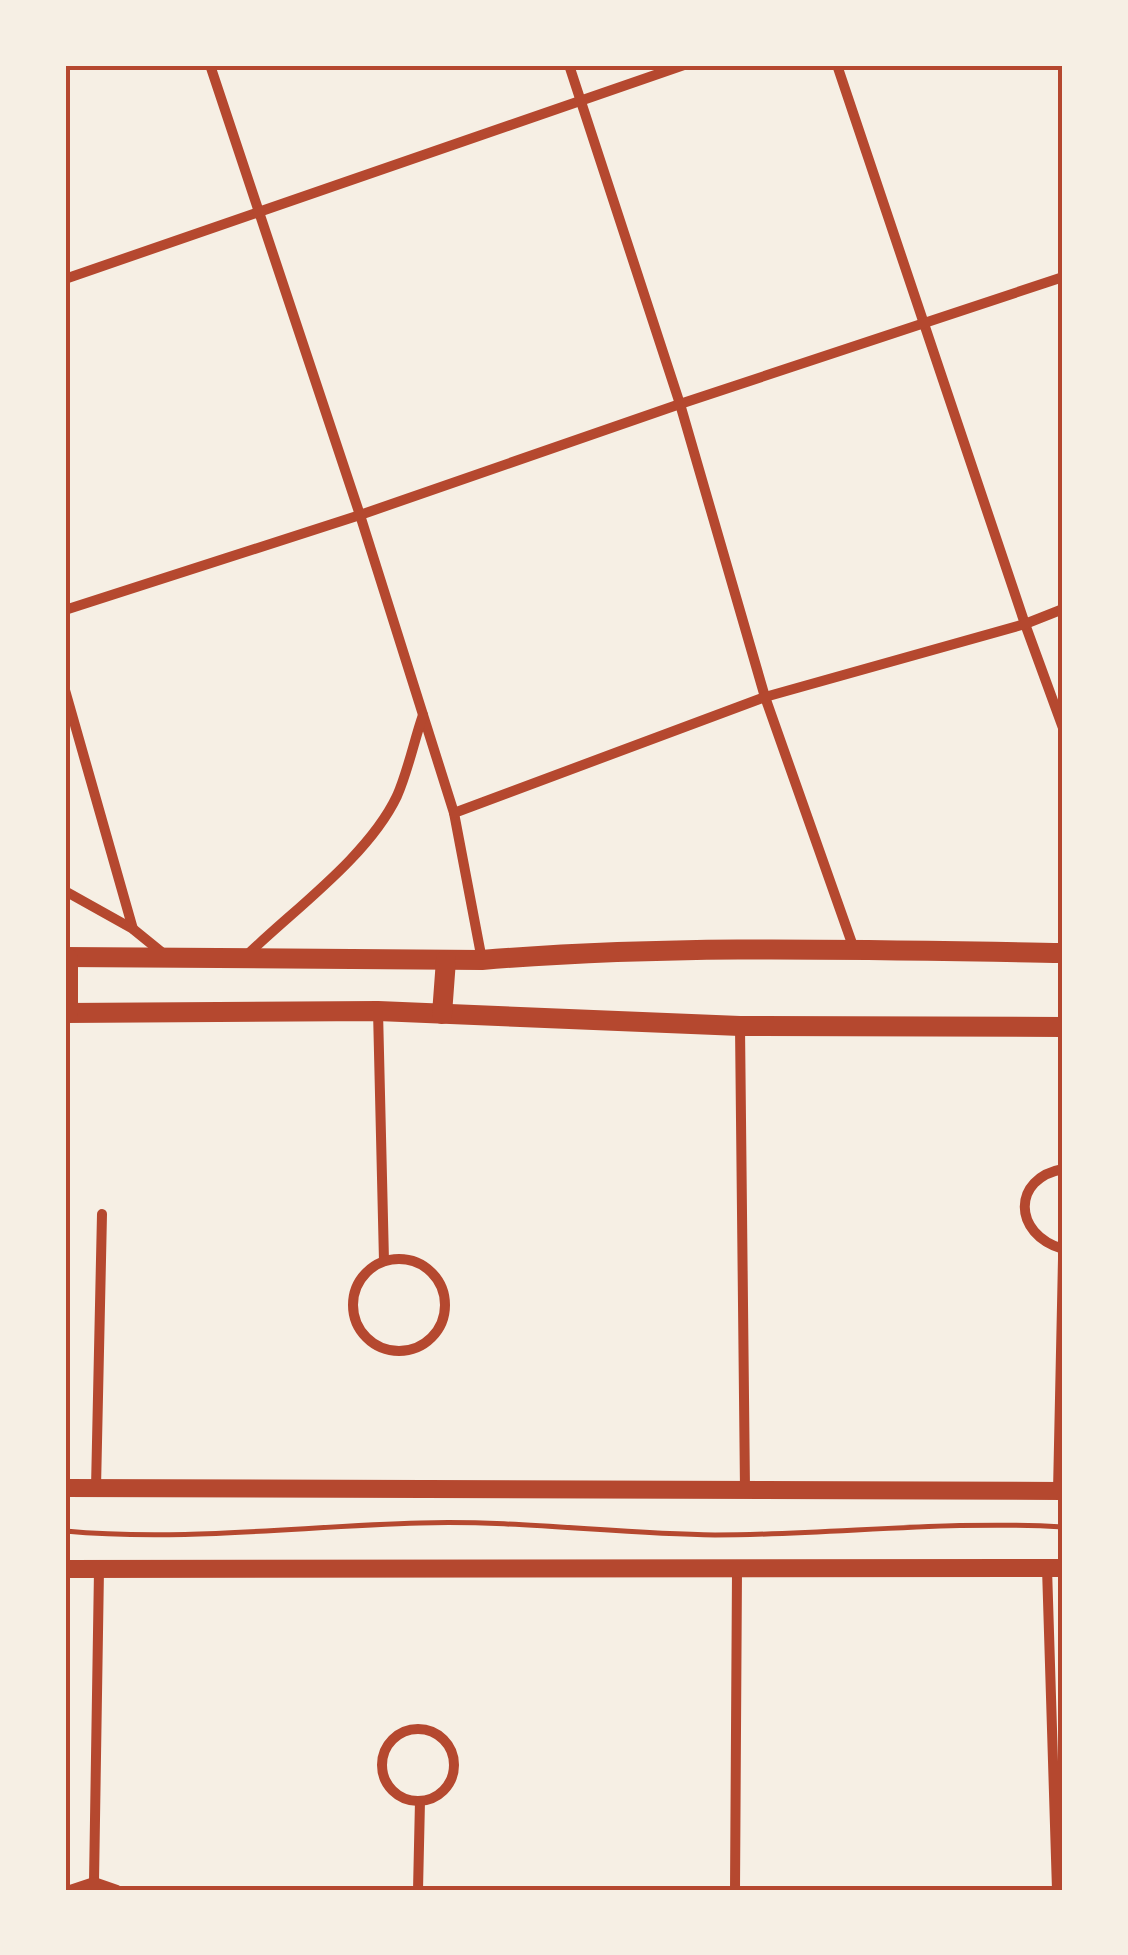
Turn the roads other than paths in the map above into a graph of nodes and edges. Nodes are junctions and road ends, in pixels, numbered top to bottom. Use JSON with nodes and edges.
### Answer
{"nodes":[{"id":1,"x":210,"y":65,"type":"edge"},
{"id":2,"x":569,"y":65,"type":"edge"},
{"id":3,"x":684,"y":65,"type":"edge"},
{"id":4,"x":837,"y":65,"type":"edge"},
{"id":5,"x":581,"y":102,"type":"junction"},
{"id":6,"x":260,"y":212,"type":"junction"},
{"id":7,"x":1063,"y":278,"type":"edge"},
{"id":8,"x":65,"y":279,"type":"edge"},
{"id":9,"x":924,"y":324,"type":"junction"},
{"id":10,"x":680,"y":404,"type":"junction"},
{"id":11,"x":360,"y":515,"type":"junction"},
{"id":12,"x":65,"y":610,"type":"edge"},
{"id":13,"x":1063,"y":610,"type":"edge"},
{"id":14,"x":1024,"y":624,"type":"junction"},
{"id":15,"x":65,"y":690,"type":"edge"},
{"id":16,"x":765,"y":697,"type":"junction"},
{"id":17,"x":423,"y":714,"type":"junction"},
{"id":18,"x":1063,"y":728,"type":"edge"},
{"id":19,"x":454,"y":813,"type":"junction"},
{"id":20,"x":65,"y":891,"type":"edge"},
{"id":21,"x":133,"y":929,"type":"junction"},
{"id":22,"x":854,"y":950,"type":"junction"},
{"id":23,"x":1063,"y":953,"type":"edge"},
{"id":24,"x":67,"y":958,"type":"edge"},
{"id":25,"x":171,"y":959,"type":"junction"},
{"id":26,"x":244,"y":959,"type":"junction"},
{"id":27,"x":446,"y":960,"type":"junction"},
{"id":28,"x":482,"y":960,"type":"junction"},
{"id":29,"x":378,"y":1011,"type":"junction"},
{"id":30,"x":66,"y":1013,"type":"edge"},
{"id":31,"x":442,"y":1014,"type":"junction"},
{"id":32,"x":740,"y":1026,"type":"junction"},
{"id":33,"x":1063,"y":1027,"type":"edge"},
{"id":34,"x":1063,"y":1169,"type":"edge"},
{"id":35,"x":102,"y":1214,"type":"dead end"},
{"id":36,"x":1063,"y":1250,"type":"edge"},
{"id":37,"x":1063,"y":1259,"type":"edge"},
{"id":38,"x":384,"y":1261,"type":"junction"},
{"id":39,"x":65,"y":1488,"type":"edge"},
{"id":40,"x":96,"y":1488,"type":"junction"},
{"id":41,"x":745,"y":1489,"type":"junction"},
{"id":42,"x":1060,"y":1491,"type":"edge"},
{"id":43,"x":1055,"y":1568,"type":"edge"},
{"id":44,"x":65,"y":1570,"type":"edge"},
{"id":45,"x":99,"y":1570,"type":"junction"},
{"id":46,"x":737,"y":1570,"type":"junction"},
{"id":47,"x":420,"y":1801,"type":"junction"},
{"id":48,"x":94,"y":1882,"type":"junction"},
{"id":49,"x":70,"y":1890,"type":"edge"},
{"id":50,"x":117,"y":1890,"type":"edge"},
{"id":51,"x":418,"y":1890,"type":"edge"},
{"id":52,"x":735,"y":1890,"type":"edge"},
{"id":53,"x":1059,"y":1890,"type":"edge"}],
"edges":[{"from":1,"to":6,"type":"street"},
{"from":2,"to":5,"type":"street"},
{"from":3,"to":5,"type":"street"},
{"from":4,"to":9,"type":"street"},
{"from":5,"to":6,"type":"street"},
{"from":5,"to":10,"type":"street"},
{"from":6,"to":8,"type":"street"},
{"from":6,"to":11,"type":"street"},
{"from":7,"to":9,"type":"street"},
{"from":9,"to":10,"type":"street"},
{"from":9,"to":14,"type":"street"},
{"from":10,"to":11,"type":"street"},
{"from":10,"to":16,"type":"street"},
{"from":11,"to":12,"type":"street"},
{"from":11,"to":17,"type":"street"},
{"from":13,"to":14,"type":"street"},
{"from":14,"to":16,"type":"street"},
{"from":14,"to":18,"type":"street"},
{"from":15,"to":21,"type":"street"},
{"from":16,"to":19,"type":"street"},
{"from":16,"to":22,"type":"street"},
{"from":17,"to":19,"type":"street"},
{"from":17,"to":26,"type":"street"},
{"from":19,"to":28,"type":"street"},
{"from":20,"to":21,"type":"street"},
{"from":21,"to":25,"type":"street"},
{"from":22,"to":23,"type":"main road"},
{"from":22,"to":28,"type":"main road"},
{"from":24,"to":25,"type":"main road"},
{"from":24,"to":30,"type":"main road"},
{"from":25,"to":26,"type":"main road"},
{"from":26,"to":27,"type":"main road"},
{"from":27,"to":28,"type":"main road"},
{"from":27,"to":31,"type":"main road"},
{"from":29,"to":30,"type":"main road"},
{"from":29,"to":31,"type":"main road"},
{"from":29,"to":38,"type":"street"},
{"from":31,"to":32,"type":"main road"},
{"from":32,"to":33,"type":"main road"},
{"from":32,"to":41,"type":"street"},
{"from":34,"to":36,"type":"street"},
{"from":35,"to":40,"type":"street"},
{"from":37,"to":42,"type":"street"},
{"from":38,"to":38,"type":"street"},
{"from":39,"to":40,"type":"street"},
{"from":40,"to":41,"type":"street"},
{"from":41,"to":42,"type":"street"},
{"from":43,"to":46,"type":"street"},
{"from":43,"to":53,"type":"street"},
{"from":44,"to":45,"type":"street"},
{"from":45,"to":46,"type":"street"},
{"from":45,"to":48,"type":"street"},
{"from":46,"to":52,"type":"street"},
{"from":47,"to":47,"type":"street"},
{"from":47,"to":51,"type":"street"},
{"from":48,"to":49,"type":"street"},
{"from":48,"to":50,"type":"street"}]}
